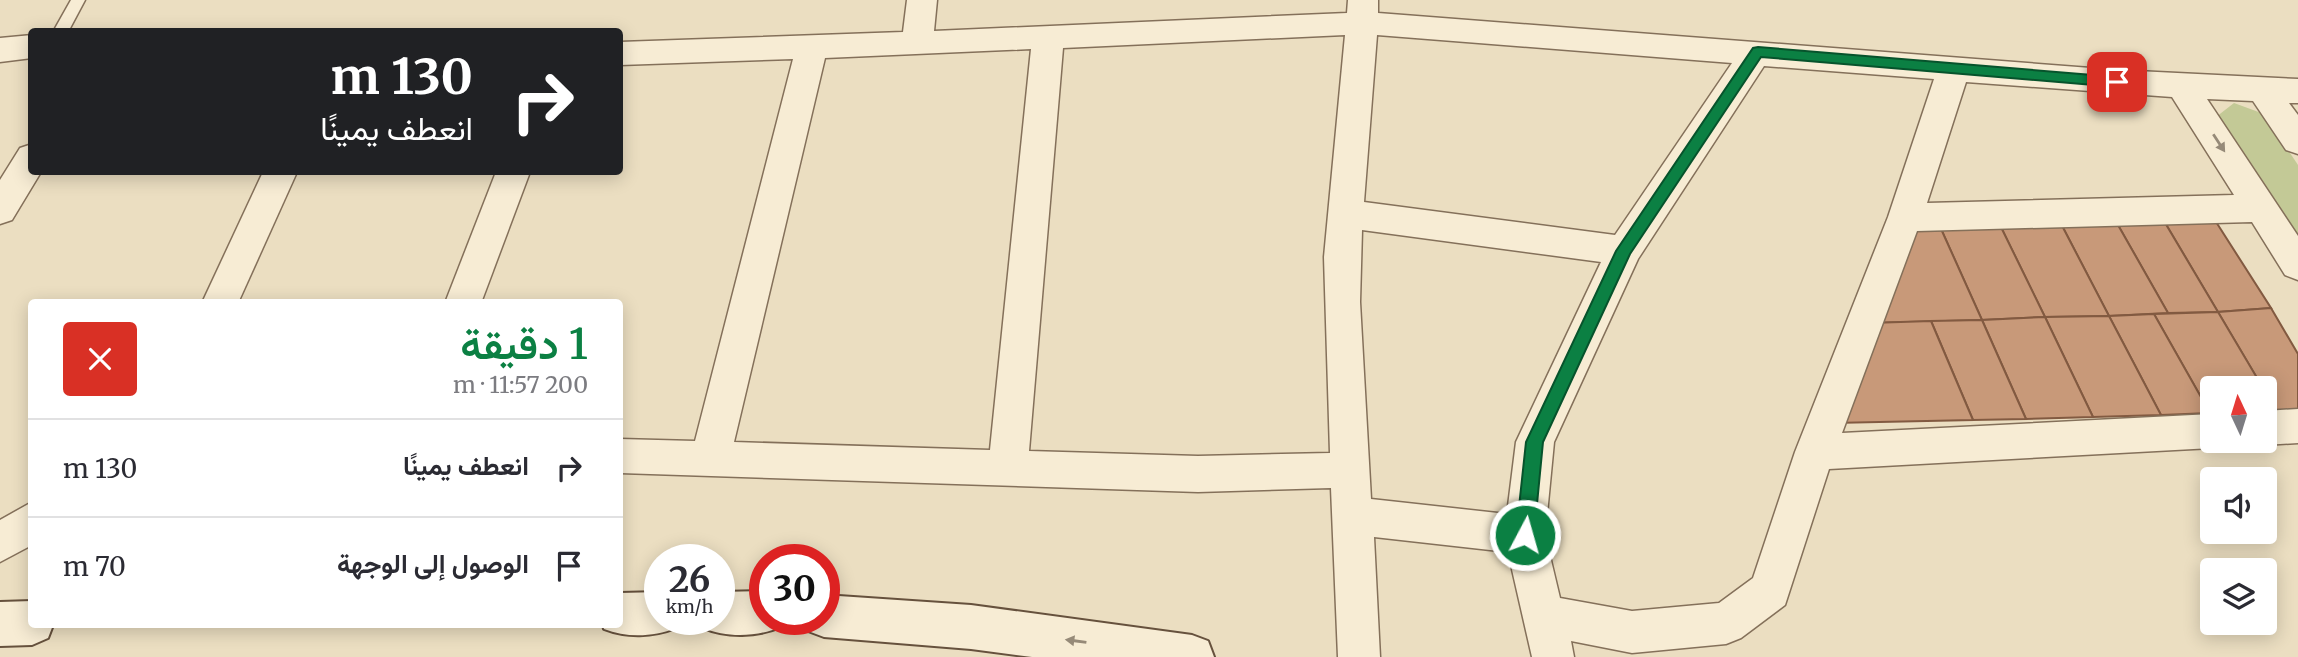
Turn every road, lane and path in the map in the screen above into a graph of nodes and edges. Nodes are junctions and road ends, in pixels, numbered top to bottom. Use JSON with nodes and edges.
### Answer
{"nodes":[{"id":1,"x":78,"y":0,"type":"edge"},
{"id":2,"x":922,"y":0,"type":"edge"},
{"id":3,"x":1363,"y":12,"type":"edge"},
{"id":4,"x":62,"y":28,"type":"edge"},
{"id":5,"x":1048,"y":37,"type":"junction"},
{"id":6,"x":917,"y":43,"type":"junction"},
{"id":7,"x":28,"y":46,"type":"edge"},
{"id":8,"x":812,"y":47,"type":"junction"},
{"id":9,"x":0,"y":50,"type":"edge"},
{"id":10,"x":1758,"y":52,"type":"junction"},
{"id":11,"x":623,"y":53,"type":"edge"},
{"id":12,"x":1954,"y":69,"type":"junction"},
{"id":13,"x":2182,"y":86,"type":"junction"},
{"id":14,"x":2263,"y":90,"type":"junction"},
{"id":15,"x":2298,"y":91,"type":"edge"},
{"id":16,"x":2298,"y":141,"type":"edge"},
{"id":17,"x":28,"y":164,"type":"edge"},
{"id":18,"x":278,"y":175,"type":"edge"},
{"id":19,"x":512,"y":175,"type":"edge"},
{"id":20,"x":2261,"y":208,"type":"junction"},
{"id":21,"x":0,"y":210,"type":"edge"},
{"id":22,"x":1347,"y":215,"type":"junction"},
{"id":23,"x":1905,"y":217,"type":"junction"},
{"id":24,"x":1623,"y":251,"type":"junction"},
{"id":25,"x":2298,"y":265,"type":"edge"},
{"id":26,"x":222,"y":299,"type":"edge"},
{"id":27,"x":465,"y":299,"type":"edge"},
{"id":28,"x":2298,"y":426,"type":"edge"},
{"id":29,"x":2277,"y":427,"type":"edge"},
{"id":30,"x":2200,"y":432,"type":"edge"},
{"id":31,"x":1815,"y":452,"type":"junction"},
{"id":32,"x":623,"y":456,"type":"edge"},
{"id":33,"x":711,"y":456,"type":"junction"},
{"id":34,"x":1008,"y":466,"type":"junction"},
{"id":35,"x":1352,"y":470,"type":"junction"},
{"id":36,"x":1353,"y":516,"type":"junction"},
{"id":37,"x":28,"y":524,"type":"edge"},
{"id":38,"x":1525,"y":535,"type":"junction"},
{"id":39,"x":0,"y":543,"type":"edge"},
{"id":40,"x":644,"y":613,"type":"edge"},
{"id":41,"x":623,"y":614,"type":"edge"},
{"id":42,"x":1544,"y":615,"type":"junction"},
{"id":43,"x":840,"y":617,"type":"edge"},
{"id":44,"x":28,"y":623,"type":"edge"},
{"id":45,"x":0,"y":624,"type":"edge"},
{"id":46,"x":1192,"y":657,"type":"edge"},
{"id":47,"x":1359,"y":657,"type":"edge"},
{"id":48,"x":1553,"y":657,"type":"edge"}],
"edges":[{"from":1,"to":4,"type":"lane"},
{"from":2,"to":6,"type":"street"},
{"from":3,"to":5,"type":"street"},
{"from":3,"to":10,"type":"street"},
{"from":3,"to":22,"type":"street"},
{"from":5,"to":6,"type":"street"},
{"from":5,"to":34,"type":"street"},
{"from":6,"to":8,"type":"street"},
{"from":7,"to":9,"type":"street"},
{"from":8,"to":11,"type":"street"},
{"from":8,"to":33,"type":"street"},
{"from":10,"to":12,"type":"street"},
{"from":10,"to":24,"type":"street"},
{"from":12,"to":13,"type":"street"},
{"from":12,"to":23,"type":"street"},
{"from":13,"to":14,"type":"street"},
{"from":13,"to":20,"type":"street","one_way":true},
{"from":14,"to":15,"type":"street"},
{"from":14,"to":16,"type":"street"},
{"from":17,"to":21,"type":"street"},
{"from":18,"to":26,"type":"street"},
{"from":19,"to":27,"type":"street"},
{"from":20,"to":23,"type":"street"},
{"from":20,"to":25,"type":"street"},
{"from":22,"to":24,"type":"street"},
{"from":22,"to":35,"type":"street"},
{"from":23,"to":31,"type":"street"},
{"from":24,"to":38,"type":"street"},
{"from":28,"to":29,"type":"street"},
{"from":30,"to":31,"type":"street"},
{"from":31,"to":42,"type":"street"},
{"from":32,"to":33,"type":"street"},
{"from":33,"to":34,"type":"street"},
{"from":34,"to":35,"type":"street"},
{"from":35,"to":36,"type":"street"},
{"from":36,"to":38,"type":"street"},
{"from":36,"to":47,"type":"street"},
{"from":37,"to":39,"type":"street"},
{"from":38,"to":42,"type":"street"},
{"from":40,"to":41,"type":"main road"},
{"from":42,"to":48,"type":"street"},
{"from":46,"to":43,"type":"main road","one_way":true},
{"from":44,"to":45,"type":"main road"}]}
